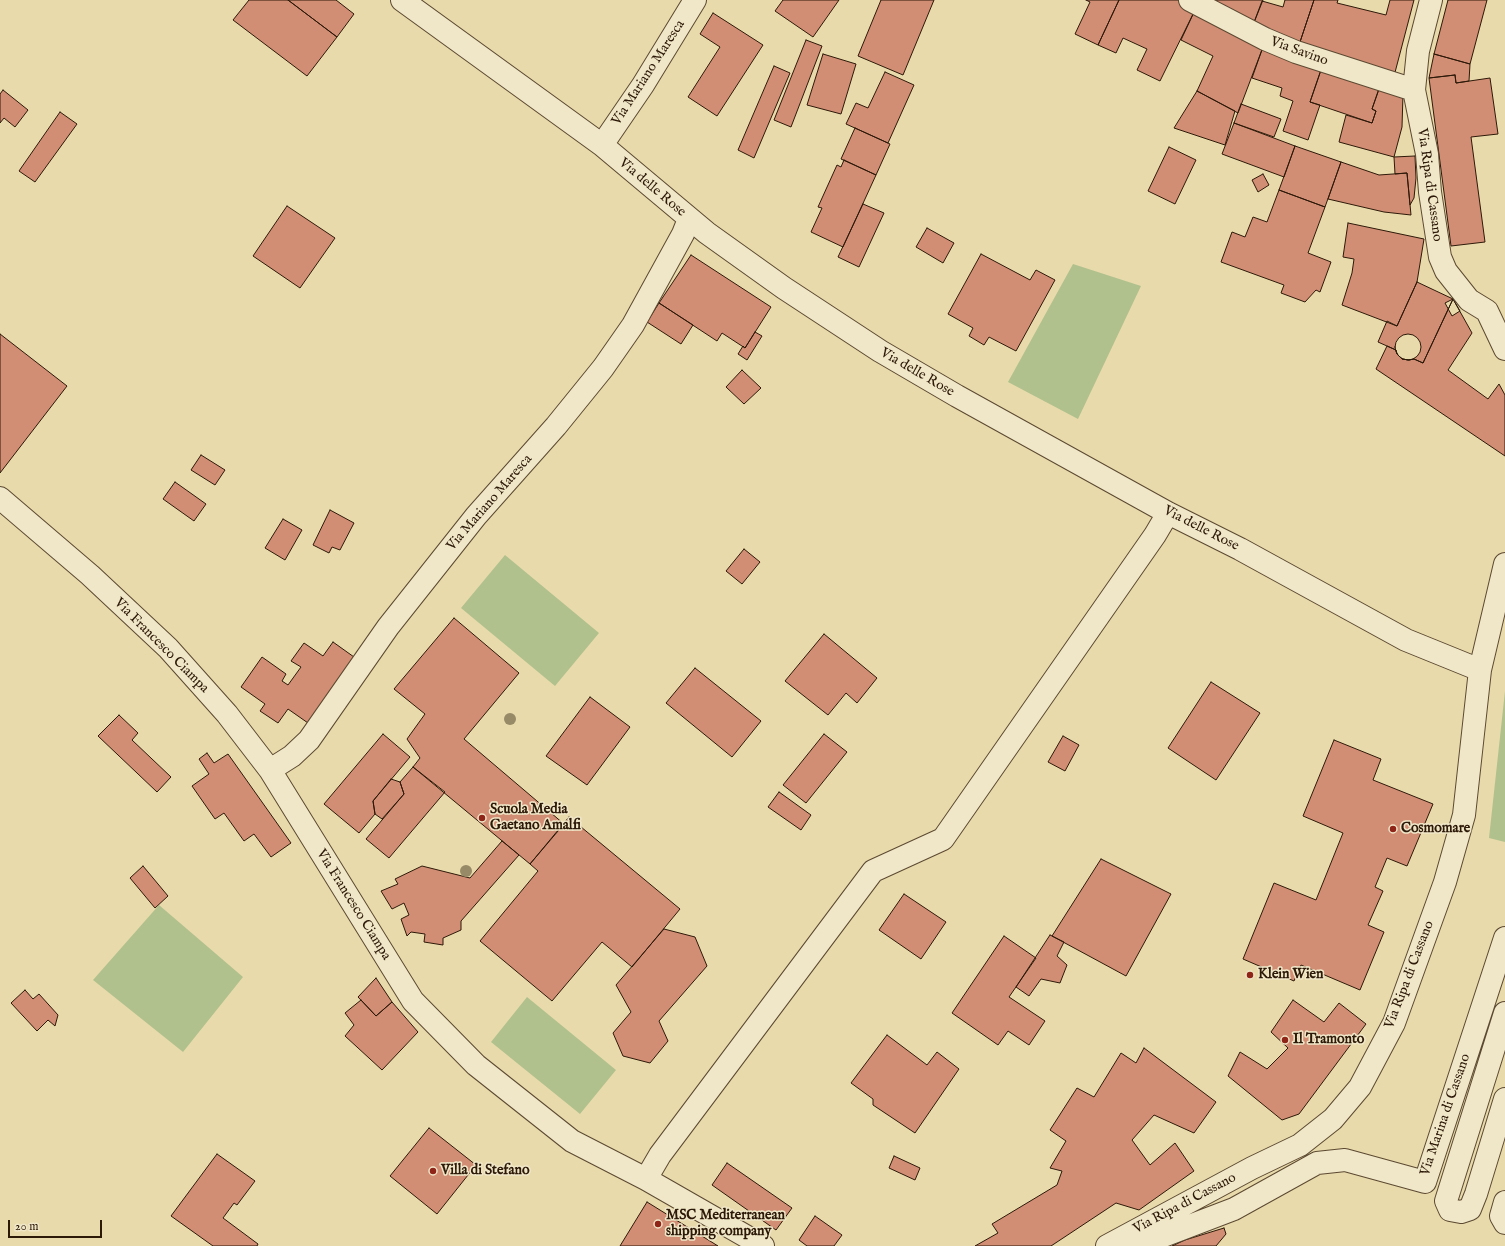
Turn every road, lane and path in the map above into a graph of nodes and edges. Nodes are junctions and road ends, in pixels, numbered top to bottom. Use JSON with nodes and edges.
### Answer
{"nodes":[{"id":1,"x":402,"y":0,"type":"edge"},
{"id":2,"x":695,"y":0,"type":"edge"},
{"id":3,"x":1190,"y":0,"type":"edge"},
{"id":4,"x":1431,"y":0,"type":"edge"},
{"id":5,"x":1414,"y":90,"type":"junction"},
{"id":6,"x":602,"y":145,"type":"junction"},
{"id":7,"x":689,"y":218,"type":"junction"},
{"id":8,"x":1505,"y":349,"type":"edge"},
{"id":9,"x":0,"y":498,"type":"edge"},
{"id":10,"x":1168,"y":513,"type":"junction"},
{"id":11,"x":1505,"y":564,"type":"edge"},
{"id":12,"x":1480,"y":670,"type":"junction"},
{"id":13,"x":270,"y":770,"type":"junction"},
{"id":14,"x":1505,"y":938,"type":"edge"},
{"id":15,"x":1505,"y":1013,"type":"edge"},
{"id":16,"x":1505,"y":1099,"type":"edge"},
{"id":17,"x":646,"y":1178,"type":"junction"},
{"id":18,"x":1505,"y":1202,"type":"edge"},
{"id":19,"x":1505,"y":1223,"type":"edge"},
{"id":20,"x":763,"y":1246,"type":"edge"},
{"id":21,"x":1112,"y":1246,"type":"edge"},
{"id":22,"x":1137,"y":1246,"type":"edge"}],
"edges":[{"from":1,"to":6,"type":"street","name":"Via delle Rose"},
{"from":2,"to":6,"type":"street","name":"Via Mariano Maresca"},
{"from":3,"to":5,"type":"street","name":"Via Savino"},
{"from":4,"to":5,"type":"street","name":"Via Ripa di Cassano"},
{"from":5,"to":8,"type":"street","name":"Via Ripa di Cassano"},
{"from":6,"to":7,"type":"street","name":"Via delle Rose"},
{"from":7,"to":10,"type":"street","name":"Via delle Rose"},
{"from":7,"to":13,"type":"street","name":"Via Mariano Maresca"},
{"from":9,"to":13,"type":"street","name":"Via Francesco Ciampa"},
{"from":10,"to":12,"type":"street","name":"Via delle Rose"},
{"from":10,"to":17,"type":"street"},
{"from":11,"to":12,"type":"street","name":"Via Ripa di Cassano"},
{"from":12,"to":21,"type":"street","name":"Via Ripa di Cassano"},
{"from":13,"to":17,"type":"street","name":"Via Francesco Ciampa"},
{"from":14,"to":22,"type":"street","name":"Via Marina di Cassano"},
{"from":15,"to":16,"type":"street","name":"Via Marina di Cassano"},
{"from":17,"to":20,"type":"street","name":"Via Francesco Ciampa"},
{"from":18,"to":19,"type":"street"}]}
